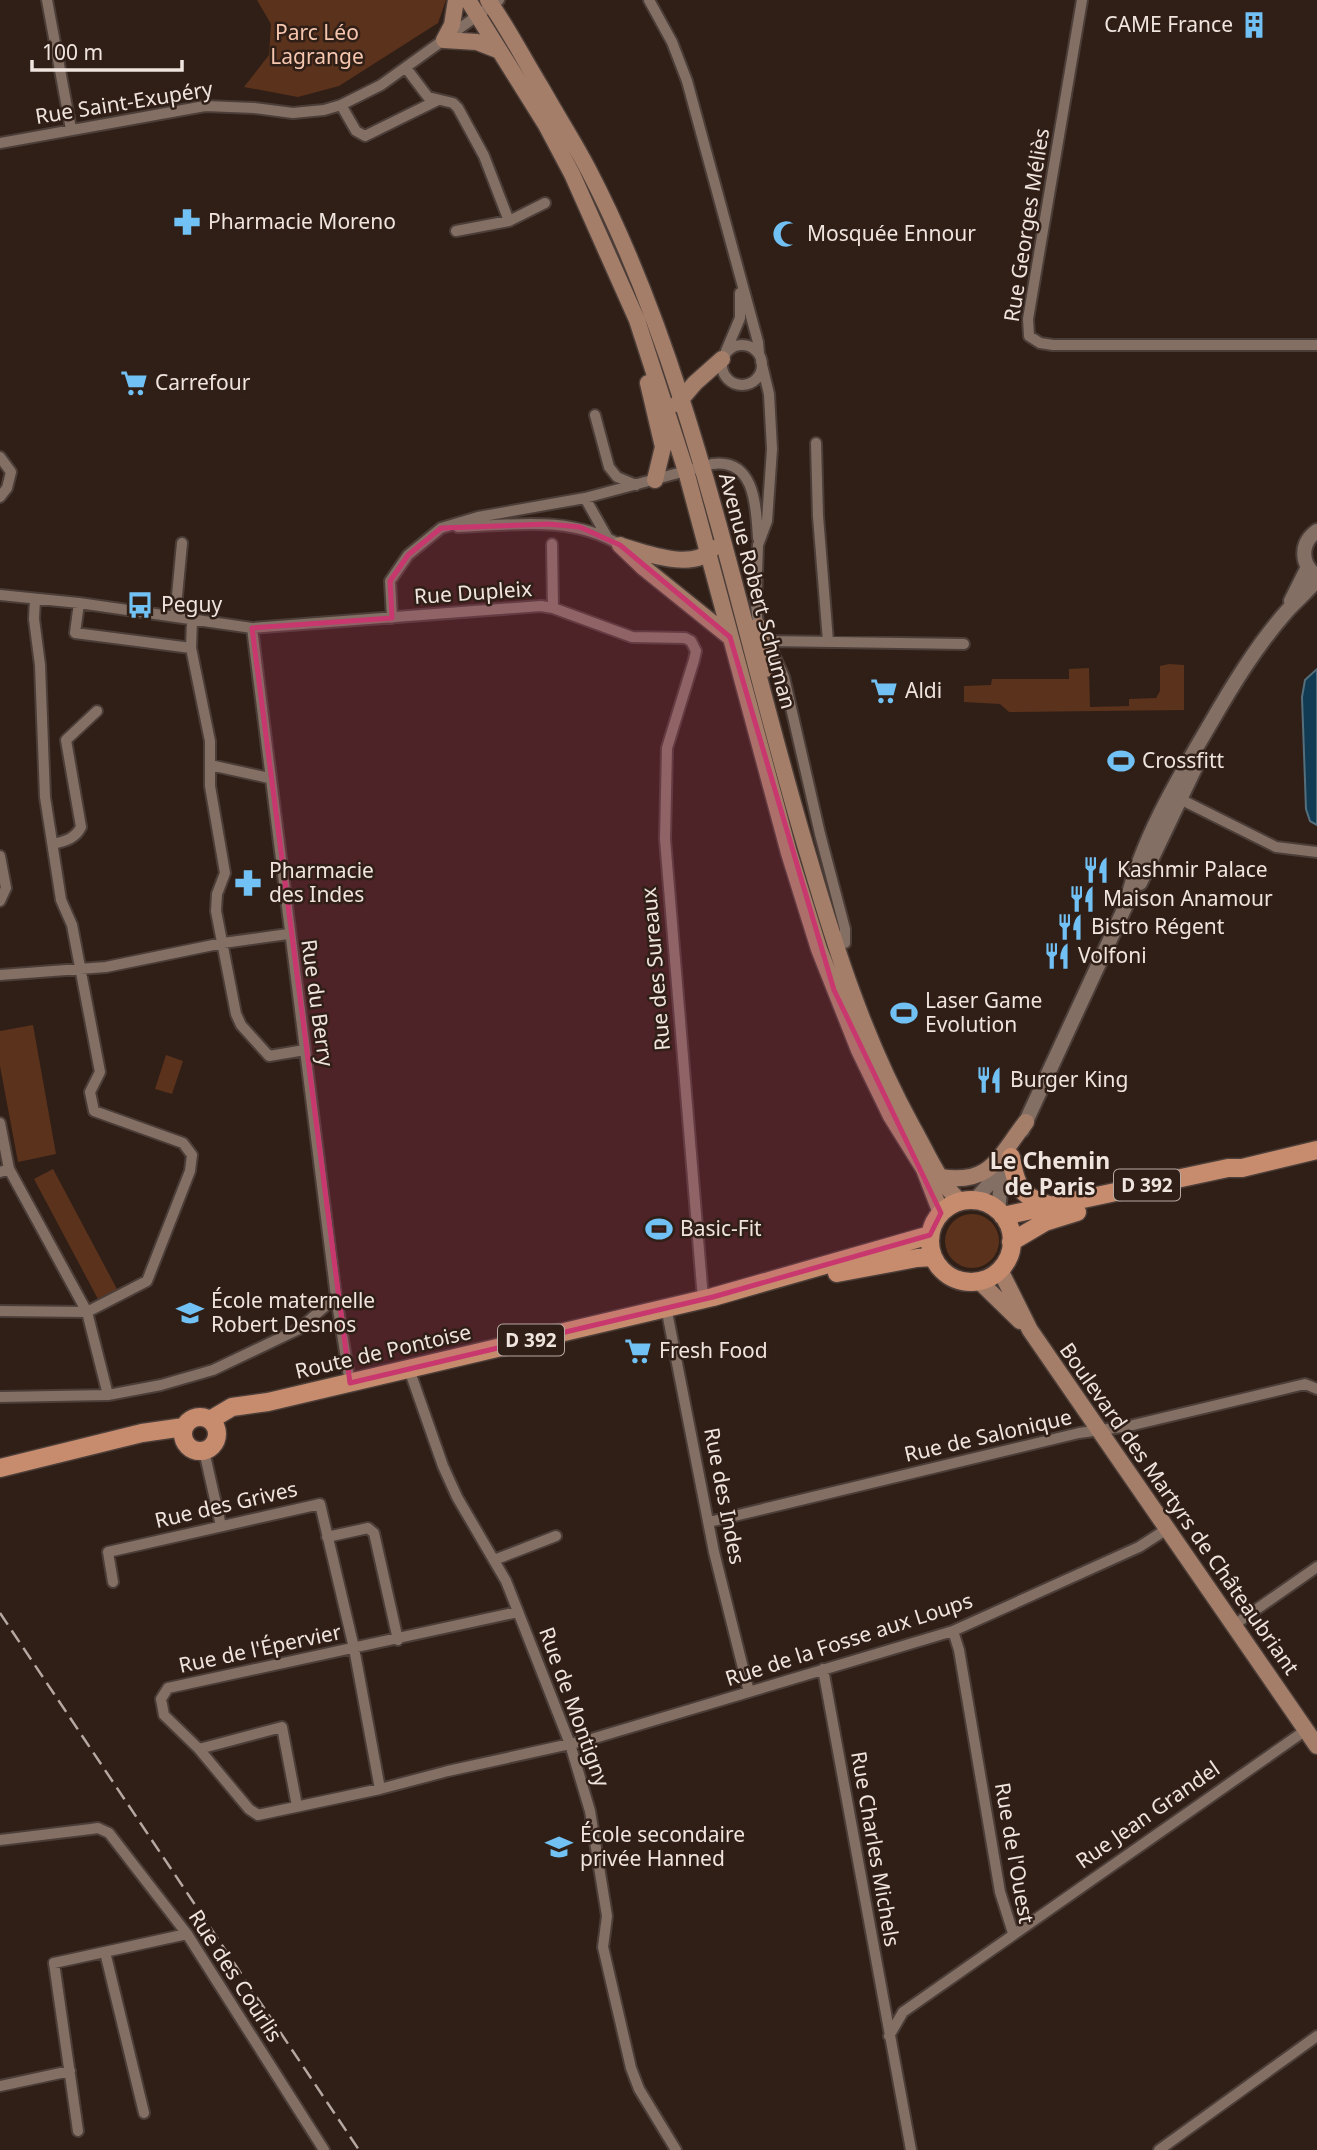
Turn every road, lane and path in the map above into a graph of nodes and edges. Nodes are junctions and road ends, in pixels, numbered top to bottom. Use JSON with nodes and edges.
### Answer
{"nodes":[{"id":1,"x":47,"y":0,"type":"edge"},
{"id":2,"x":456,"y":0,"type":"edge"},
{"id":3,"x":468,"y":0,"type":"edge"},
{"id":4,"x":649,"y":0,"type":"edge"},
{"id":5,"x":1082,"y":0,"type":"edge"},
{"id":6,"x":489,"y":6,"type":"edge"},
{"id":7,"x":444,"y":40,"type":"junction"},
{"id":8,"x":500,"y":51,"type":"junction"},
{"id":9,"x":406,"y":68,"type":"junction"},
{"id":10,"x":438,"y":100,"type":"junction"},
{"id":11,"x":341,"y":105,"type":"junction"},
{"id":12,"x":71,"y":129,"type":"junction"},
{"id":13,"x":0,"y":143,"type":"edge"},
{"id":14,"x":545,"y":203,"type":"dead end"},
{"id":15,"x":509,"y":221,"type":"junction"},
{"id":16,"x":456,"y":231,"type":"dead end"},
{"id":17,"x":740,"y":280,"type":"junction"},
{"id":18,"x":624,"y":289,"type":"junction"},
{"id":19,"x":1317,"y":345,"type":"edge"},
{"id":20,"x":724,"y":356,"type":"junction"},
{"id":21,"x":760,"y":358,"type":"junction"},
{"id":22,"x":681,"y":398,"type":"junction"},
{"id":23,"x":595,"y":415,"type":"dead end"},
{"id":24,"x":669,"y":416,"type":"junction"},
{"id":25,"x":816,"y":443,"type":"dead end"},
{"id":26,"x":0,"y":457,"type":"edge"},
{"id":27,"x":694,"y":469,"type":"junction"},
{"id":28,"x":655,"y":480,"type":"junction"},
{"id":29,"x":636,"y":485,"type":"junction"},
{"id":30,"x":0,"y":497,"type":"edge"},
{"id":31,"x":585,"y":498,"type":"junction"},
{"id":32,"x":441,"y":528,"type":"junction"},
{"id":33,"x":1317,"y":531,"type":"edge"},
{"id":34,"x":721,"y":538,"type":"junction"},
{"id":35,"x":613,"y":541,"type":"junction"},
{"id":36,"x":182,"y":543,"type":"dead end"},
{"id":37,"x":552,"y":544,"type":"dead end"},
{"id":38,"x":758,"y":545,"type":"junction"},
{"id":39,"x":708,"y":555,"type":"junction"},
{"id":40,"x":1314,"y":574,"type":"edge"},
{"id":41,"x":0,"y":595,"type":"edge"},
{"id":42,"x":35,"y":599,"type":"junction"},
{"id":43,"x":79,"y":603,"type":"junction"},
{"id":44,"x":553,"y":608,"type":"junction"},
{"id":45,"x":175,"y":617,"type":"junction"},
{"id":46,"x":392,"y":618,"type":"junction"},
{"id":47,"x":192,"y":620,"type":"junction"},
{"id":48,"x":758,"y":626,"type":"junction"},
{"id":49,"x":251,"y":628,"type":"junction"},
{"id":50,"x":730,"y":637,"type":"junction"},
{"id":51,"x":691,"y":641,"type":"joint"},
{"id":52,"x":768,"y":641,"type":"junction"},
{"id":53,"x":828,"y":641,"type":"junction"},
{"id":54,"x":964,"y":644,"type":"dead end"},
{"id":55,"x":191,"y":648,"type":"junction"},
{"id":56,"x":97,"y":711,"type":"dead end"},
{"id":57,"x":210,"y":765,"type":"junction"},
{"id":58,"x":269,"y":778,"type":"junction"},
{"id":59,"x":1175,"y":796,"type":"junction"},
{"id":60,"x":792,"y":802,"type":"junction"},
{"id":61,"x":53,"y":844,"type":"junction"},
{"id":62,"x":1317,"y":852,"type":"edge"},
{"id":63,"x":0,"y":856,"type":"edge"},
{"id":64,"x":0,"y":901,"type":"edge"},
{"id":65,"x":811,"y":925,"type":"junction"},
{"id":66,"x":288,"y":934,"type":"junction"},
{"id":67,"x":223,"y":943,"type":"junction"},
{"id":68,"x":841,"y":947,"type":"junction"},
{"id":69,"x":80,"y":969,"type":"junction"},
{"id":70,"x":0,"y":975,"type":"edge"},
{"id":71,"x":305,"y":1050,"type":"junction"},
{"id":72,"x":1026,"y":1122,"type":"junction"},
{"id":73,"x":0,"y":1123,"type":"edge"},
{"id":74,"x":1317,"y":1150,"type":"edge"},
{"id":75,"x":1009,"y":1161,"type":"junction"},
{"id":76,"x":1242,"y":1168,"type":"junction"},
{"id":77,"x":4,"y":1171,"type":"edge"},
{"id":78,"x":940,"y":1177,"type":"junction"},
{"id":79,"x":967,"y":1201,"type":"junction"},
{"id":80,"x":1052,"y":1206,"type":"junction"},
{"id":81,"x":942,"y":1213,"type":"junction"},
{"id":82,"x":1001,"y":1214,"type":"junction"},
{"id":83,"x":930,"y":1235,"type":"junction"},
{"id":84,"x":1011,"y":1242,"type":"junction"},
{"id":85,"x":933,"y":1257,"type":"junction"},
{"id":86,"x":1000,"y":1270,"type":"junction"},
{"id":87,"x":979,"y":1281,"type":"junction"},
{"id":88,"x":335,"y":1297,"type":"junction"},
{"id":89,"x":708,"y":1298,"type":"junction"},
{"id":90,"x":666,"y":1307,"type":"junction"},
{"id":91,"x":0,"y":1311,"type":"edge"},
{"id":92,"x":88,"y":1312,"type":"junction"},
{"id":93,"x":1030,"y":1331,"type":"junction"},
{"id":94,"x":409,"y":1370,"type":"junction"},
{"id":95,"x":349,"y":1383,"type":"junction"},
{"id":96,"x":1317,"y":1389,"type":"edge"},
{"id":97,"x":108,"y":1395,"type":"junction"},
{"id":98,"x":0,"y":1397,"type":"edge"},
{"id":99,"x":214,"y":1425,"type":"junction"},
{"id":100,"x":1100,"y":1432,"type":"junction"},
{"id":101,"x":185,"y":1435,"type":"junction"},
{"id":102,"x":204,"y":1451,"type":"junction"},
{"id":103,"x":0,"y":1468,"type":"edge"},
{"id":104,"x":709,"y":1522,"type":"junction"},
{"id":105,"x":221,"y":1526,"type":"junction"},
{"id":106,"x":1167,"y":1529,"type":"junction"},
{"id":107,"x":556,"y":1536,"type":"dead end"},
{"id":108,"x":327,"y":1537,"type":"junction"},
{"id":109,"x":494,"y":1560,"type":"junction"},
{"id":110,"x":1317,"y":1567,"type":"edge"},
{"id":111,"x":113,"y":1582,"type":"dead end"},
{"id":112,"x":518,"y":1612,"type":"junction"},
{"id":113,"x":1234,"y":1625,"type":"junction"},
{"id":114,"x":953,"y":1631,"type":"junction"},
{"id":115,"x":398,"y":1640,"type":"junction"},
{"id":116,"x":354,"y":1648,"type":"junction"},
{"id":117,"x":823,"y":1669,"type":"junction"},
{"id":118,"x":749,"y":1692,"type":"junction"},
{"id":119,"x":1306,"y":1730,"type":"junction"},
{"id":120,"x":570,"y":1744,"type":"junction"},
{"id":121,"x":1317,"y":1746,"type":"edge"},
{"id":122,"x":199,"y":1749,"type":"junction"},
{"id":123,"x":380,"y":1789,"type":"junction"},
{"id":124,"x":298,"y":1806,"type":"junction"},
{"id":125,"x":254,"y":1813,"type":"joint"},
{"id":126,"x":0,"y":1840,"type":"edge"},
{"id":127,"x":1013,"y":1933,"type":"junction"},
{"id":128,"x":187,"y":1934,"type":"junction"},
{"id":129,"x":105,"y":1952,"type":"junction"},
{"id":130,"x":889,"y":2036,"type":"junction"},
{"id":131,"x":1317,"y":2036,"type":"edge"},
{"id":132,"x":70,"y":2071,"type":"junction"},
{"id":133,"x":0,"y":2086,"type":"edge"},
{"id":134,"x":145,"y":2113,"type":"dead end"},
{"id":135,"x":78,"y":2131,"type":"dead end"},
{"id":136,"x":324,"y":2150,"type":"edge"},
{"id":137,"x":676,"y":2150,"type":"edge"},
{"id":138,"x":911,"y":2150,"type":"edge"},
{"id":139,"x":1159,"y":2150,"type":"edge"}],
"edges":[{"from":1,"to":12,"type":"street"},
{"from":2,"to":7,"type":"main road"},
{"from":3,"to":6,"type":"main road","name":"Avenue Robert Schuman"},
{"from":4,"to":17,"type":"street"},
{"from":5,"to":19,"type":"street","name":"Rue Georges Méliès"},
{"from":6,"to":7,"type":"street","name":"Rue Saint-Exupéry"},
{"from":6,"to":8,"type":"main road","name":"Avenue Robert Schuman"},
{"from":6,"to":22,"type":"main road","name":"Avenue Robert Schuman"},
{"from":7,"to":8,"type":"main road"},
{"from":7,"to":9,"type":"street","name":"Rue Saint-Exupéry"},
{"from":8,"to":18,"type":"main road","name":"Avenue Robert Schuman"},
{"from":9,"to":10,"type":"street"},
{"from":9,"to":11,"type":"street","name":"Rue Saint-Exupéry"},
{"from":10,"to":11,"type":"street"},
{"from":10,"to":15,"type":"street"},
{"from":11,"to":12,"type":"street","name":"Rue Saint-Exupéry"},
{"from":12,"to":13,"type":"street","name":"Rue Saint-Exupéry"},
{"from":14,"to":15,"type":"street"},
{"from":15,"to":16,"type":"street"},
{"from":17,"to":20,"type":"street"},
{"from":17,"to":21,"type":"street"},
{"from":18,"to":24,"type":"main road","name":"Avenue Robert Schuman"},
{"from":18,"to":28,"type":"main road"},
{"from":20,"to":21,"type":"street"},
{"from":20,"to":21,"type":"street"},
{"from":20,"to":22,"type":"main road"},
{"from":21,"to":38,"type":"street"},
{"from":22,"to":24,"type":"main road"},
{"from":22,"to":27,"type":"main road","name":"Avenue Robert Schuman"},
{"from":23,"to":29,"type":"street"},
{"from":24,"to":27,"type":"main road","name":"Avenue Robert Schuman"},
{"from":25,"to":53,"type":"street"},
{"from":26,"to":30,"type":"street"},
{"from":27,"to":28,"type":"street"},
{"from":27,"to":34,"type":"main road","name":"Avenue Robert Schuman"},
{"from":27,"to":38,"type":"street"},
{"from":27,"to":39,"type":"main road","name":"Avenue Robert Schuman"},
{"from":28,"to":29,"type":"street"},
{"from":29,"to":31,"type":"street"},
{"from":31,"to":32,"type":"street"},
{"from":31,"to":35,"type":"street"},
{"from":32,"to":35,"type":"street"},
{"from":32,"to":46,"type":"street"},
{"from":33,"to":40,"type":"street"},
{"from":34,"to":39,"type":"main road"},
{"from":34,"to":60,"type":"main road","name":"Avenue Robert Schuman"},
{"from":35,"to":39,"type":"main road"},
{"from":35,"to":50,"type":"main road"},
{"from":36,"to":45,"type":"street"},
{"from":37,"to":44,"type":"street"},
{"from":38,"to":48,"type":"street"},
{"from":39,"to":50,"type":"main road","name":"Avenue Robert Schuman"},
{"from":40,"to":59,"type":"street"},
{"from":41,"to":42,"type":"street","name":"Rue Dupleix"},
{"from":42,"to":43,"type":"street","name":"Rue Dupleix"},
{"from":42,"to":61,"type":"street"},
{"from":43,"to":45,"type":"street","name":"Rue Dupleix"},
{"from":43,"to":55,"type":"street"},
{"from":44,"to":46,"type":"street","name":"Rue Dupleix"},
{"from":44,"to":51,"type":"street","name":"Rue Dupleix"},
{"from":45,"to":47,"type":"street","name":"Rue Dupleix"},
{"from":46,"to":49,"type":"street","name":"Rue Dupleix"},
{"from":47,"to":49,"type":"street","name":"Rue Dupleix"},
{"from":47,"to":55,"type":"street"},
{"from":48,"to":52,"type":"street"},
{"from":48,"to":60,"type":"main road"},
{"from":49,"to":58,"type":"street","name":"Rue du Berry"},
{"from":50,"to":65,"type":"main road","name":"Avenue Robert Schuman"},
{"from":51,"to":89,"type":"street","name":"Rue des Sureaux"},
{"from":52,"to":53,"type":"street"},
{"from":52,"to":68,"type":"street"},
{"from":53,"to":54,"type":"street"},
{"from":55,"to":57,"type":"street"},
{"from":56,"to":61,"type":"street"},
{"from":57,"to":58,"type":"street"},
{"from":57,"to":67,"type":"street"},
{"from":58,"to":66,"type":"street","name":"Rue du Berry"},
{"from":59,"to":62,"type":"street"},
{"from":59,"to":72,"type":"street"},
{"from":60,"to":68,"type":"main road","name":"Avenue Robert Schuman"},
{"from":61,"to":69,"type":"street"},
{"from":63,"to":64,"type":"street"},
{"from":65,"to":68,"type":"main road"},
{"from":65,"to":81,"type":"main road","name":"Avenue Robert Schuman"},
{"from":66,"to":67,"type":"street"},
{"from":66,"to":71,"type":"street","name":"Rue du Berry"},
{"from":67,"to":69,"type":"street"},
{"from":67,"to":71,"type":"street"},
{"from":68,"to":78,"type":"main road","name":"Avenue Robert Schuman"},
{"from":69,"to":70,"type":"street"},
{"from":69,"to":92,"type":"street"},
{"from":71,"to":88,"type":"street","name":"Rue du Berry"},
{"from":72,"to":75,"type":"street"},
{"from":72,"to":78,"type":"main road"},
{"from":73,"to":77,"type":"street"},
{"from":74,"to":76,"type":"main road","number":"D 392"},
{"from":75,"to":79,"type":"street"},
{"from":75,"to":80,"type":"main road"},
{"from":75,"to":82,"type":"street"},
{"from":76,"to":80,"type":"main road","number":"D 392"},
{"from":76,"to":84,"type":"main road","number":"D 392"},
{"from":77,"to":92,"type":"street"},
{"from":78,"to":79,"type":"main road","name":"Avenue Robert Schuman"},
{"from":79,"to":81,"type":"main road"},
{"from":79,"to":82,"type":"main road"},
{"from":80,"to":82,"type":"main road","number":"D 392"},
{"from":81,"to":83,"type":"main road"},
{"from":82,"to":84,"type":"main road"},
{"from":83,"to":85,"type":"main road"},
{"from":83,"to":89,"type":"main road","name":"Route de Pontoise","number":"D 392"},
{"from":84,"to":86,"type":"main road"},
{"from":85,"to":87,"type":"main road"},
{"from":85,"to":89,"type":"main road","name":"Route de Pontoise","number":"D 392"},
{"from":86,"to":87,"type":"main road"},
{"from":86,"to":93,"type":"main road","name":"Boulevard des Martyrs de Châteaubriant"},
{"from":87,"to":93,"type":"main road","name":"Boulevard des Martyrs de Châteaubriant"},
{"from":88,"to":95,"type":"street","name":"Rue du Berry"},
{"from":88,"to":97,"type":"street"},
{"from":89,"to":90,"type":"main road","name":"Route de Pontoise","number":"D 392"},
{"from":90,"to":94,"type":"main road","name":"Route de Pontoise","number":"D 392"},
{"from":90,"to":104,"type":"street","name":"Rue des Indes"},
{"from":91,"to":92,"type":"street"},
{"from":92,"to":97,"type":"street"},
{"from":93,"to":100,"type":"main road","name":"Boulevard des Martyrs de Châteaubriant"},
{"from":94,"to":95,"type":"main road","name":"Route de Pontoise","number":"D 392"},
{"from":94,"to":109,"type":"street","name":"Rue de Montigny"},
{"from":95,"to":99,"type":"main road","name":"Route de Pontoise","number":"D 392"},
{"from":96,"to":100,"type":"street","name":"Rue de Salonique"},
{"from":97,"to":98,"type":"street"},
{"from":99,"to":101,"type":"main road"},
{"from":99,"to":102,"type":"main road"},
{"from":100,"to":104,"type":"street","name":"Rue de Salonique"},
{"from":100,"to":106,"type":"main road","name":"Boulevard des Martyrs de Châteaubriant"},
{"from":101,"to":102,"type":"main road"},
{"from":101,"to":103,"type":"main road"},
{"from":102,"to":105,"type":"street"},
{"from":104,"to":118,"type":"street","name":"Rue des Indes"},
{"from":105,"to":108,"type":"street","name":"Rue des Grives"},
{"from":105,"to":111,"type":"street","name":"Rue des Grives"},
{"from":106,"to":113,"type":"main road","name":"Boulevard des Martyrs de Châteaubriant"},
{"from":106,"to":114,"type":"street","name":"Rue de la Fosse aux Loups"},
{"from":107,"to":109,"type":"street"},
{"from":108,"to":115,"type":"street"},
{"from":108,"to":116,"type":"street","name":"Rue des Grives"},
{"from":109,"to":112,"type":"street","name":"Rue de Montigny"},
{"from":110,"to":113,"type":"street"},
{"from":112,"to":115,"type":"street","name":"Rue de l'Épervier"},
{"from":112,"to":120,"type":"street","name":"Rue de Montigny"},
{"from":113,"to":119,"type":"main road","name":"Boulevard des Martyrs de Châteaubriant"},
{"from":114,"to":117,"type":"street","name":"Rue de la Fosse aux Loups"},
{"from":114,"to":127,"type":"street","name":"Rue de l'Ouest"},
{"from":115,"to":116,"type":"street","name":"Rue de l'Épervier"},
{"from":116,"to":122,"type":"street","name":"Rue de l'Épervier"},
{"from":116,"to":123,"type":"street","name":"Rue des Grives"},
{"from":117,"to":118,"type":"street","name":"Rue de la Fosse aux Loups"},
{"from":117,"to":130,"type":"street","name":"Rue Charles Michels"},
{"from":118,"to":120,"type":"street","name":"Rue de la Fosse aux Loups"},
{"from":119,"to":121,"type":"main road","name":"Boulevard des Martyrs de Châteaubriant"},
{"from":119,"to":127,"type":"street","name":"Rue Jean Grandel"},
{"from":120,"to":123,"type":"street","name":"Rue de la Fosse aux Loups"},
{"from":120,"to":137,"type":"street","name":"Rue de Montigny"},
{"from":122,"to":124,"type":"street"},
{"from":122,"to":125,"type":"street","name":"Rue de l'Épervier"},
{"from":123,"to":124,"type":"street","name":"Rue de la Fosse aux Loups"},
{"from":124,"to":125,"type":"street","name":"Rue de la Fosse aux Loups"},
{"from":126,"to":128,"type":"street","name":"Rue des Courlis"},
{"from":127,"to":130,"type":"street","name":"Rue de l'Ouest"},
{"from":128,"to":129,"type":"street"},
{"from":128,"to":136,"type":"street","name":"Rue des Courlis"},
{"from":129,"to":132,"type":"street"},
{"from":129,"to":134,"type":"street"},
{"from":130,"to":138,"type":"street"},
{"from":131,"to":139,"type":"street"},
{"from":132,"to":133,"type":"street"},
{"from":132,"to":135,"type":"street"}]}
